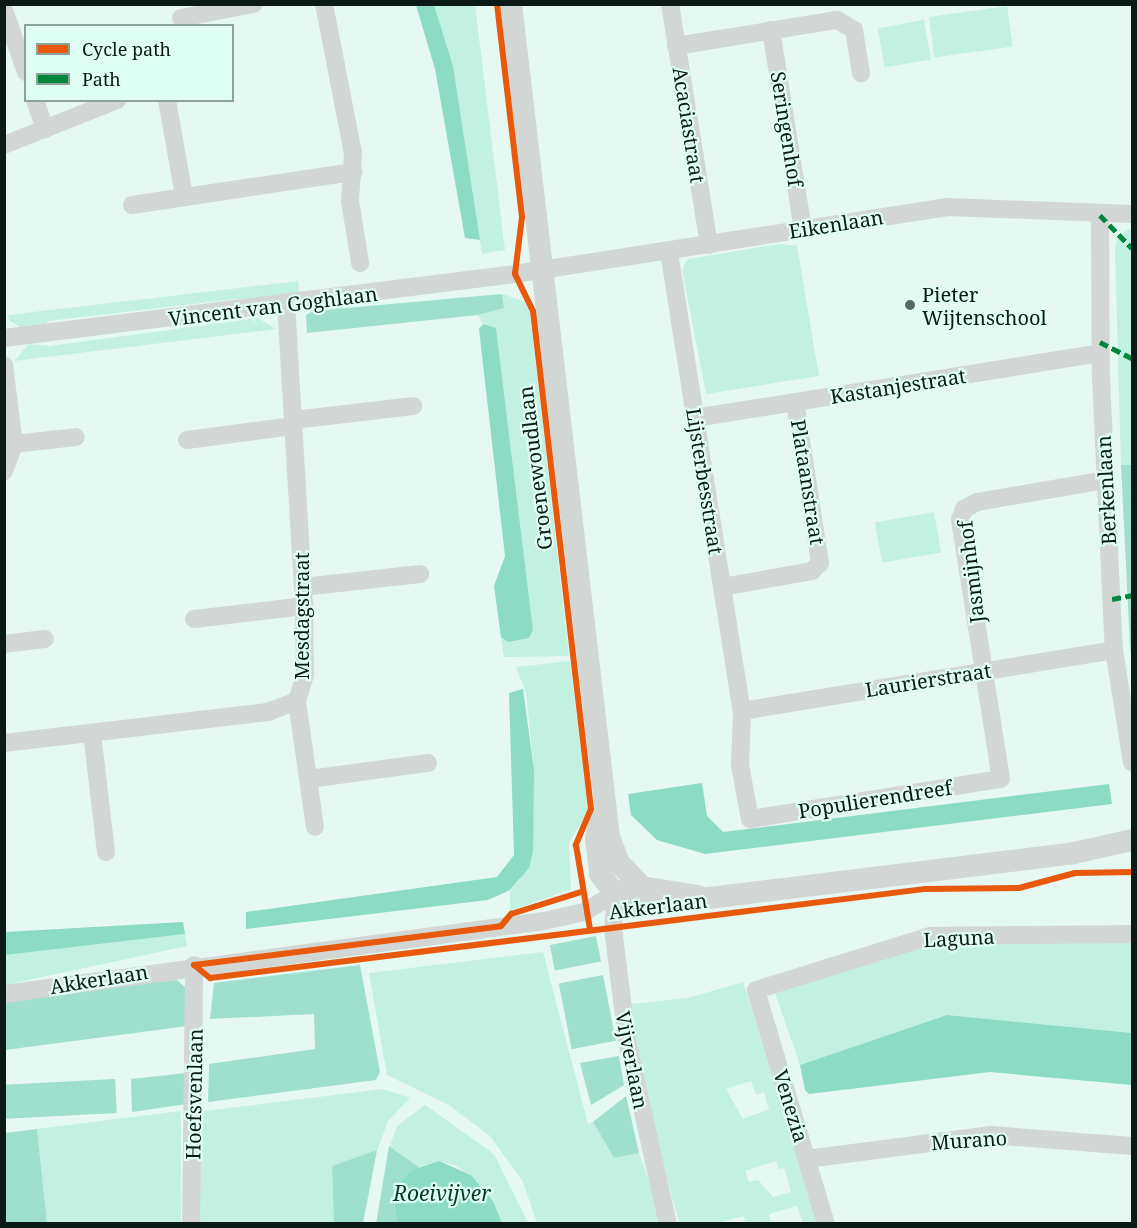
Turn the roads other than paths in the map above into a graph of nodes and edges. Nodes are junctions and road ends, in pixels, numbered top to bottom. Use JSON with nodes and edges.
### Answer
{"nodes":[{"id":1,"x":254,"y":4,"type":"edge"},
{"id":2,"x":324,"y":4,"type":"edge"},
{"id":3,"x":511,"y":4,"type":"edge"},
{"id":4,"x":670,"y":4,"type":"edge"},
{"id":5,"x":4,"y":10,"type":"edge"},
{"id":6,"x":181,"y":16,"type":"edge"},
{"id":7,"x":771,"y":30,"type":"junction"},
{"id":8,"x":676,"y":46,"type":"junction"},
{"id":9,"x":24,"y":66,"type":"edge"},
{"id":10,"x":861,"y":73,"type":"dead end"},
{"id":11,"x":36,"y":102,"type":"edge"},
{"id":12,"x":112,"y":102,"type":"edge"},
{"id":13,"x":167,"y":102,"type":"edge"},
{"id":14,"x":45,"y":129,"type":"junction"},
{"id":15,"x":4,"y":145,"type":"edge"},
{"id":16,"x":354,"y":172,"type":"junction"},
{"id":17,"x":184,"y":196,"type":"junction"},
{"id":18,"x":132,"y":205,"type":"dead end"},
{"id":19,"x":1132,"y":214,"type":"edge"},
{"id":20,"x":1100,"y":215,"type":"junction"},
{"id":21,"x":803,"y":229,"type":"junction"},
{"id":22,"x":709,"y":245,"type":"junction"},
{"id":23,"x":669,"y":252,"type":"junction"},
{"id":24,"x":360,"y":263,"type":"dead end"},
{"id":25,"x":542,"y":270,"type":"junction"},
{"id":26,"x":286,"y":305,"type":"junction"},
{"id":27,"x":4,"y":338,"type":"edge"},
{"id":28,"x":1100,"y":353,"type":"junction"},
{"id":29,"x":4,"y":365,"type":"edge"},
{"id":30,"x":795,"y":402,"type":"junction"},
{"id":31,"x":412,"y":406,"type":"dead end"},
{"id":32,"x":695,"y":418,"type":"junction"},
{"id":33,"x":294,"y":423,"type":"junction"},
{"id":34,"x":76,"y":437,"type":"dead end"},
{"id":35,"x":187,"y":440,"type":"dead end"},
{"id":36,"x":14,"y":444,"type":"junction"},
{"id":37,"x":4,"y":471,"type":"edge"},
{"id":38,"x":1106,"y":480,"type":"junction"},
{"id":39,"x":420,"y":574,"type":"dead end"},
{"id":40,"x":303,"y":587,"type":"junction"},
{"id":41,"x":722,"y":587,"type":"junction"},
{"id":42,"x":304,"y":606,"type":"junction"},
{"id":43,"x":194,"y":619,"type":"dead end"},
{"id":44,"x":45,"y":639,"type":"dead end"},
{"id":45,"x":4,"y":644,"type":"edge"},
{"id":46,"x":1114,"y":650,"type":"junction"},
{"id":47,"x":985,"y":671,"type":"junction"},
{"id":48,"x":297,"y":700,"type":"junction"},
{"id":49,"x":742,"y":711,"type":"junction"},
{"id":50,"x":92,"y":733,"type":"junction"},
{"id":51,"x":4,"y":743,"type":"edge"},
{"id":52,"x":428,"y":763,"type":"dead end"},
{"id":53,"x":1132,"y":763,"type":"edge"},
{"id":54,"x":309,"y":779,"type":"junction"},
{"id":55,"x":604,"y":807,"type":"junction"},
{"id":56,"x":315,"y":827,"type":"dead end"},
{"id":57,"x":1132,"y":840,"type":"edge"},
{"id":58,"x":106,"y":852,"type":"dead end"},
{"id":59,"x":1074,"y":853,"type":"junction"},
{"id":60,"x":1132,"y":855,"type":"edge"},
{"id":61,"x":634,"y":880,"type":"junction"},
{"id":62,"x":616,"y":895,"type":"junction"},
{"id":63,"x":698,"y":896,"type":"junction"},
{"id":64,"x":1132,"y":934,"type":"edge"},
{"id":65,"x":194,"y":965,"type":"junction"},
{"id":66,"x":756,"y":990,"type":"joint"},
{"id":67,"x":4,"y":994,"type":"edge"},
{"id":68,"x":1132,"y":1146,"type":"edge"},
{"id":69,"x":807,"y":1159,"type":"junction"},
{"id":70,"x":191,"y":1224,"type":"edge"},
{"id":71,"x":668,"y":1224,"type":"edge"},
{"id":72,"x":826,"y":1224,"type":"edge"}],
"edges":[{"from":1,"to":6,"type":"street"},
{"from":2,"to":16,"type":"street"},
{"from":3,"to":25,"type":"street","name":"Groenewoudlaan"},
{"from":4,"to":8,"type":"street","name":"Acaciastraat"},
{"from":5,"to":9,"type":"street"},
{"from":7,"to":8,"type":"street"},
{"from":7,"to":10,"type":"street"},
{"from":7,"to":21,"type":"street","name":"Seringenhof"},
{"from":8,"to":22,"type":"street","name":"Acaciastraat"},
{"from":11,"to":14,"type":"street"},
{"from":12,"to":14,"type":"street"},
{"from":13,"to":17,"type":"street"},
{"from":14,"to":15,"type":"street"},
{"from":16,"to":17,"type":"street"},
{"from":16,"to":24,"type":"street"},
{"from":17,"to":18,"type":"street"},
{"from":19,"to":20,"type":"street","name":"Eikenlaan"},
{"from":20,"to":21,"type":"street","name":"Eikenlaan"},
{"from":20,"to":28,"type":"street","name":"Berkenlaan"},
{"from":21,"to":22,"type":"street","name":"Eikenlaan"},
{"from":22,"to":23,"type":"street","name":"Eikenlaan"},
{"from":23,"to":25,"type":"street","name":"Eikenlaan"},
{"from":23,"to":32,"type":"street","name":"Lijsterbesstraat"},
{"from":25,"to":26,"type":"street","name":"Vincent van Goghlaan"},
{"from":25,"to":55,"type":"street","name":"Groenewoudlaan"},
{"from":26,"to":27,"type":"street","name":"Vincent van Goghlaan"},
{"from":26,"to":33,"type":"street","name":"Mesdagstraat"},
{"from":28,"to":30,"type":"street","name":"Kastanjestraat"},
{"from":28,"to":38,"type":"street","name":"Berkenlaan"},
{"from":29,"to":36,"type":"street"},
{"from":30,"to":32,"type":"street","name":"Kastanjestraat"},
{"from":30,"to":41,"type":"street","name":"Plataanstraat"},
{"from":31,"to":33,"type":"street"},
{"from":32,"to":41,"type":"street","name":"Lijsterbesstraat"},
{"from":33,"to":35,"type":"street"},
{"from":33,"to":40,"type":"street","name":"Mesdagstraat"},
{"from":34,"to":36,"type":"street"},
{"from":36,"to":37,"type":"street"},
{"from":38,"to":46,"type":"street","name":"Berkenlaan"},
{"from":38,"to":47,"type":"street","name":"Jasmijnhof"},
{"from":39,"to":40,"type":"street"},
{"from":40,"to":42,"type":"street","name":"Mesdagstraat"},
{"from":41,"to":49,"type":"street","name":"Lijsterbesstraat"},
{"from":42,"to":43,"type":"street"},
{"from":42,"to":48,"type":"street","name":"Mesdagstraat"},
{"from":44,"to":45,"type":"street"},
{"from":46,"to":47,"type":"street","name":"Laurierstraat"},
{"from":46,"to":53,"type":"street","name":"Berkenlaan"},
{"from":47,"to":49,"type":"street","name":"Laurierstraat"},
{"from":47,"to":49,"type":"street","name":"Populierendreef"},
{"from":48,"to":50,"type":"street","name":"Mesdagstraat"},
{"from":48,"to":54,"type":"street"},
{"from":50,"to":51,"type":"street","name":"Mesdagstraat"},
{"from":50,"to":58,"type":"street"},
{"from":52,"to":54,"type":"street"},
{"from":54,"to":56,"type":"street"},
{"from":55,"to":61,"type":"street","name":"Groenewoudlaan"},
{"from":55,"to":62,"type":"street","name":"Groenewoudlaan"},
{"from":57,"to":59,"type":"street","name":"Akkerlaan"},
{"from":59,"to":60,"type":"street","name":"Akkerlaan"},
{"from":59,"to":63,"type":"street","name":"Akkerlaan"},
{"from":61,"to":62,"type":"street","name":"Akkerlaan"},
{"from":61,"to":63,"type":"street","name":"Akkerlaan"},
{"from":62,"to":63,"type":"street","name":"Akkerlaan"},
{"from":62,"to":65,"type":"street","name":"Akkerlaan"},
{"from":62,"to":71,"type":"street","name":"Vijverlaan"},
{"from":64,"to":66,"type":"street","name":"Laguna"},
{"from":65,"to":67,"type":"street","name":"Akkerlaan"},
{"from":65,"to":70,"type":"street","name":"Hoefsvenlaan"},
{"from":66,"to":69,"type":"street","name":"Venezia"},
{"from":68,"to":69,"type":"street","name":"Murano"},
{"from":69,"to":72,"type":"street","name":"Venezia"}]}
